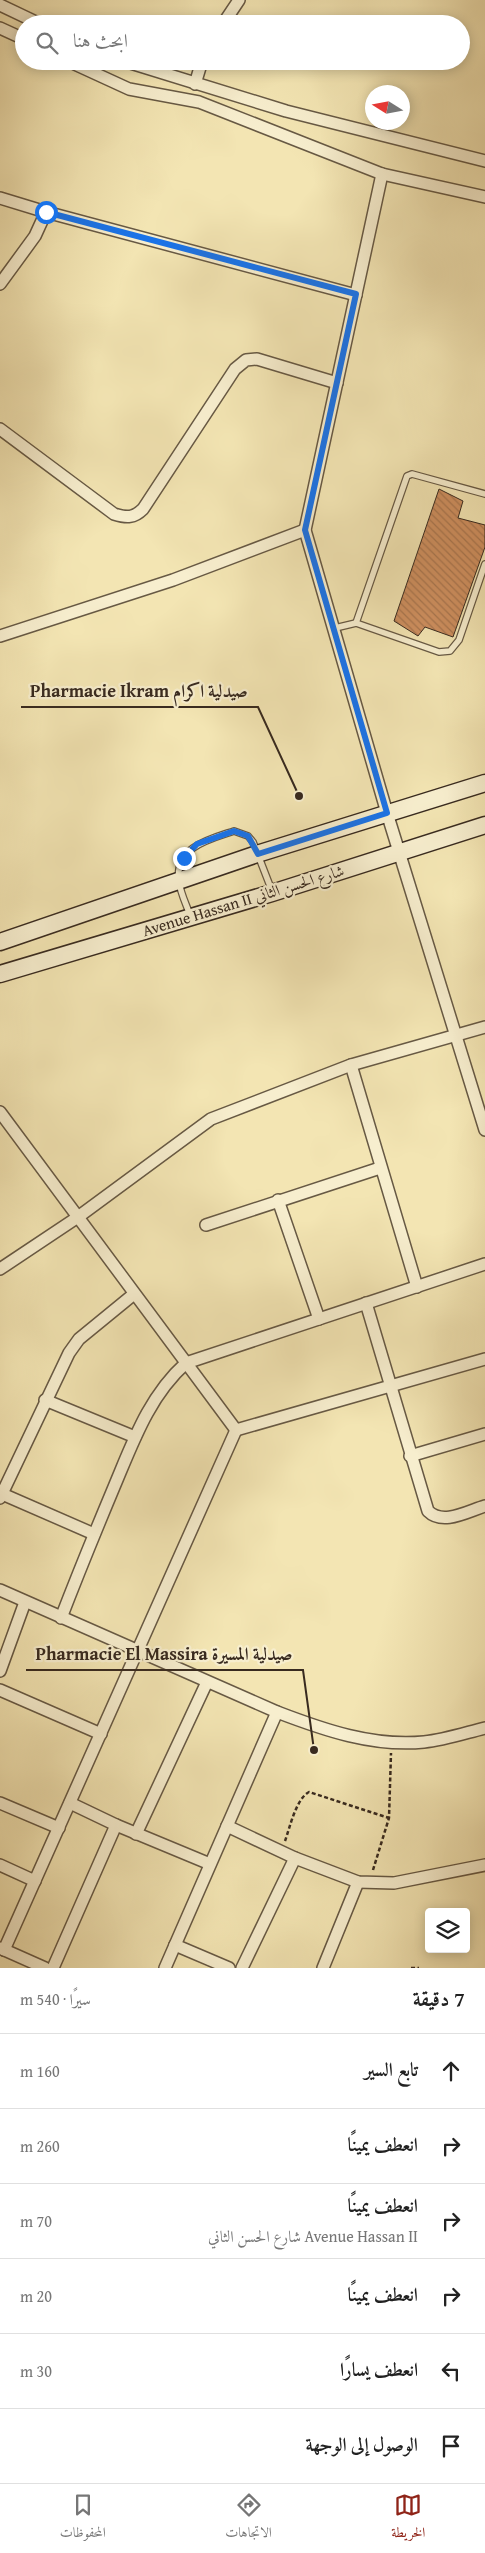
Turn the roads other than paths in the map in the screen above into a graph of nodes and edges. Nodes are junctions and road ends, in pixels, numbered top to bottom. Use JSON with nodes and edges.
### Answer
{"nodes":[{"id":1,"x":239,"y":0,"type":"edge"},
{"id":2,"x":0,"y":5,"type":"edge"},
{"id":3,"x":21,"y":15,"type":"edge"},
{"id":4,"x":230,"y":15,"type":"edge"},
{"id":5,"x":0,"y":28,"type":"edge"},
{"id":6,"x":15,"y":35,"type":"edge"},
{"id":7,"x":87,"y":70,"type":"edge"},
{"id":8,"x":152,"y":70,"type":"edge"},
{"id":9,"x":199,"y":70,"type":"edge"},
{"id":10,"x":195,"y":84,"type":"junction"},
{"id":11,"x":485,"y":160,"type":"edge"},
{"id":12,"x":382,"y":174,"type":"junction"},
{"id":13,"x":485,"y":197,"type":"edge"},
{"id":14,"x":0,"y":198,"type":"edge"},
{"id":15,"x":46,"y":212,"type":"junction"},
{"id":16,"x":0,"y":284,"type":"edge"},
{"id":17,"x":356,"y":294,"type":"junction"},
{"id":18,"x":337,"y":383,"type":"junction"},
{"id":19,"x":0,"y":429,"type":"edge"},
{"id":20,"x":485,"y":494,"type":"edge"},
{"id":21,"x":305,"y":530,"type":"junction"},
{"id":22,"x":485,"y":564,"type":"edge"},
{"id":23,"x":356,"y":622,"type":"junction"},
{"id":24,"x":334,"y":628,"type":"junction"},
{"id":25,"x":0,"y":636,"type":"edge"},
{"id":26,"x":485,"y":783,"type":"edge"},
{"id":27,"x":387,"y":813,"type":"junction"},
{"id":28,"x":485,"y":825,"type":"edge"},
{"id":29,"x":399,"y":851,"type":"junction"},
{"id":30,"x":258,"y":854,"type":"junction"},
{"id":31,"x":178,"y":880,"type":"junction"},
{"id":32,"x":272,"y":892,"type":"junction"},
{"id":33,"x":191,"y":917,"type":"junction"},
{"id":34,"x":5,"y":939,"type":"edge"},
{"id":35,"x":8,"y":972,"type":"edge"},
{"id":36,"x":0,"y":985,"type":"edge"},
{"id":37,"x":485,"y":1027,"type":"edge"},
{"id":38,"x":456,"y":1036,"type":"junction"},
{"id":39,"x":351,"y":1065,"type":"junction"},
{"id":40,"x":0,"y":1112,"type":"edge"},
{"id":41,"x":485,"y":1130,"type":"edge"},
{"id":42,"x":380,"y":1168,"type":"junction"},
{"id":43,"x":278,"y":1200,"type":"junction"},
{"id":44,"x":78,"y":1217,"type":"junction"},
{"id":45,"x":206,"y":1225,"type":"dead end"},
{"id":46,"x":485,"y":1264,"type":"edge"},
{"id":47,"x":0,"y":1270,"type":"edge"},
{"id":48,"x":416,"y":1287,"type":"junction"},
{"id":49,"x":134,"y":1294,"type":"junction"},
{"id":50,"x":366,"y":1303,"type":"junction"},
{"id":51,"x":319,"y":1319,"type":"junction"},
{"id":52,"x":485,"y":1359,"type":"edge"},
{"id":53,"x":186,"y":1363,"type":"junction"},
{"id":54,"x":390,"y":1386,"type":"junction"},
{"id":55,"x":45,"y":1400,"type":"junction"},
{"id":56,"x":236,"y":1430,"type":"junction"},
{"id":57,"x":485,"y":1434,"type":"edge"},
{"id":58,"x":135,"y":1437,"type":"junction"},
{"id":59,"x":410,"y":1456,"type":"junction"},
{"id":60,"x":1,"y":1495,"type":"edge"},
{"id":61,"x":485,"y":1506,"type":"edge"},
{"id":62,"x":94,"y":1534,"type":"junction"},
{"id":63,"x":0,"y":1590,"type":"edge"},
{"id":64,"x":25,"y":1602,"type":"junction"},
{"id":65,"x":61,"y":1618,"type":"junction"},
{"id":66,"x":138,"y":1651,"type":"junction"},
{"id":67,"x":0,"y":1671,"type":"edge"},
{"id":68,"x":207,"y":1682,"type":"junction"},
{"id":69,"x":0,"y":1690,"type":"edge"},
{"id":70,"x":277,"y":1712,"type":"junction"},
{"id":71,"x":485,"y":1730,"type":"edge"},
{"id":72,"x":101,"y":1734,"type":"junction"},
{"id":73,"x":70,"y":1802,"type":"junction"},
{"id":74,"x":0,"y":1803,"type":"edge"},
{"id":75,"x":116,"y":1825,"type":"junction"},
{"id":76,"x":228,"y":1826,"type":"junction"},
{"id":77,"x":59,"y":1828,"type":"junction"},
{"id":78,"x":136,"y":1834,"type":"junction"},
{"id":79,"x":295,"y":1858,"type":"junction"},
{"id":80,"x":210,"y":1864,"type":"junction"},
{"id":81,"x":485,"y":1864,"type":"edge"},
{"id":82,"x":0,"y":1865,"type":"edge"},
{"id":83,"x":35,"y":1881,"type":"junction"},
{"id":84,"x":364,"y":1882,"type":"junction"},
{"id":85,"x":175,"y":1945,"type":"junction"},
{"id":86,"x":2,"y":1949,"type":"edge"},
{"id":87,"x":45,"y":1968,"type":"edge"},
{"id":88,"x":53,"y":1968,"type":"edge"},
{"id":89,"x":165,"y":1968,"type":"edge"},
{"id":90,"x":229,"y":1968,"type":"edge"},
{"id":91,"x":242,"y":1968,"type":"edge"},
{"id":92,"x":322,"y":1968,"type":"edge"}],
"edges":[{"from":1,"to":4,"type":"street"},
{"from":2,"to":3,"type":"street"},
{"from":5,"to":6,"type":"street"},
{"from":7,"to":12,"type":"street"},
{"from":8,"to":10,"type":"street"},
{"from":9,"to":10,"type":"street"},
{"from":10,"to":11,"type":"street"},
{"from":12,"to":13,"type":"street"},
{"from":12,"to":17,"type":"street"},
{"from":14,"to":15,"type":"street"},
{"from":15,"to":16,"type":"street"},
{"from":15,"to":17,"type":"street"},
{"from":17,"to":18,"type":"street"},
{"from":18,"to":19,"type":"street"},
{"from":18,"to":21,"type":"street"},
{"from":20,"to":23,"type":"lane"},
{"from":21,"to":24,"type":"street"},
{"from":21,"to":25,"type":"street"},
{"from":22,"to":23,"type":"lane"},
{"from":23,"to":24,"type":"lane"},
{"from":24,"to":27,"type":"street"},
{"from":26,"to":27,"type":"street"},
{"from":27,"to":29,"type":"street"},
{"from":27,"to":30,"type":"street"},
{"from":28,"to":29,"type":"street","name":"Avenue Hassan II شارع الحسن الثاني"},
{"from":29,"to":32,"type":"street","name":"Avenue Hassan II شارع الحسن الثاني"},
{"from":29,"to":38,"type":"street"},
{"from":30,"to":31,"type":"street"},
{"from":30,"to":31,"type":"lane"},
{"from":30,"to":32,"type":"lane"},
{"from":31,"to":33,"type":"lane"},
{"from":31,"to":34,"type":"street"},
{"from":32,"to":33,"type":"street","name":"Avenue Hassan II شارع الحسن الثاني"},
{"from":33,"to":35,"type":"street","name":"Avenue Hassan II شارع الحسن الثاني"},
{"from":35,"to":36,"type":"street"},
{"from":37,"to":38,"type":"street"},
{"from":38,"to":39,"type":"street"},
{"from":38,"to":41,"type":"street"},
{"from":39,"to":42,"type":"street"},
{"from":39,"to":44,"type":"street"},
{"from":40,"to":44,"type":"street"},
{"from":42,"to":43,"type":"street"},
{"from":42,"to":48,"type":"street"},
{"from":43,"to":45,"type":"street"},
{"from":43,"to":51,"type":"street"},
{"from":44,"to":47,"type":"street"},
{"from":44,"to":49,"type":"street"},
{"from":46,"to":48,"type":"street"},
{"from":48,"to":50,"type":"street"},
{"from":49,"to":53,"type":"street"},
{"from":49,"to":55,"type":"street"},
{"from":50,"to":51,"type":"street"},
{"from":50,"to":54,"type":"street"},
{"from":51,"to":53,"type":"street"},
{"from":52,"to":54,"type":"street"},
{"from":53,"to":56,"type":"street"},
{"from":53,"to":58,"type":"street"},
{"from":54,"to":56,"type":"street"},
{"from":54,"to":59,"type":"street"},
{"from":55,"to":58,"type":"street"},
{"from":55,"to":60,"type":"street"},
{"from":56,"to":66,"type":"street"},
{"from":57,"to":59,"type":"street"},
{"from":58,"to":62,"type":"street"},
{"from":59,"to":61,"type":"street"},
{"from":60,"to":62,"type":"street"},
{"from":62,"to":65,"type":"street"},
{"from":63,"to":64,"type":"street"},
{"from":64,"to":65,"type":"street"},
{"from":64,"to":67,"type":"street"},
{"from":65,"to":66,"type":"street"},
{"from":66,"to":68,"type":"street"},
{"from":66,"to":72,"type":"street"},
{"from":68,"to":70,"type":"street"},
{"from":68,"to":78,"type":"street"},
{"from":69,"to":72,"type":"street"},
{"from":70,"to":71,"type":"street"},
{"from":70,"to":76,"type":"street"},
{"from":72,"to":73,"type":"street"},
{"from":73,"to":75,"type":"street"},
{"from":73,"to":77,"type":"street"},
{"from":74,"to":77,"type":"street"},
{"from":75,"to":78,"type":"street"},
{"from":75,"to":88,"type":"street"},
{"from":76,"to":79,"type":"street"},
{"from":76,"to":80,"type":"street"},
{"from":77,"to":83,"type":"street"},
{"from":78,"to":80,"type":"street"},
{"from":79,"to":84,"type":"street"},
{"from":79,"to":91,"type":"street"},
{"from":80,"to":85,"type":"street"},
{"from":81,"to":84,"type":"street"},
{"from":82,"to":83,"type":"street"},
{"from":83,"to":86,"type":"street"},
{"from":84,"to":92,"type":"street"},
{"from":85,"to":89,"type":"street"},
{"from":85,"to":90,"type":"street"},
{"from":86,"to":87,"type":"street"}]}
